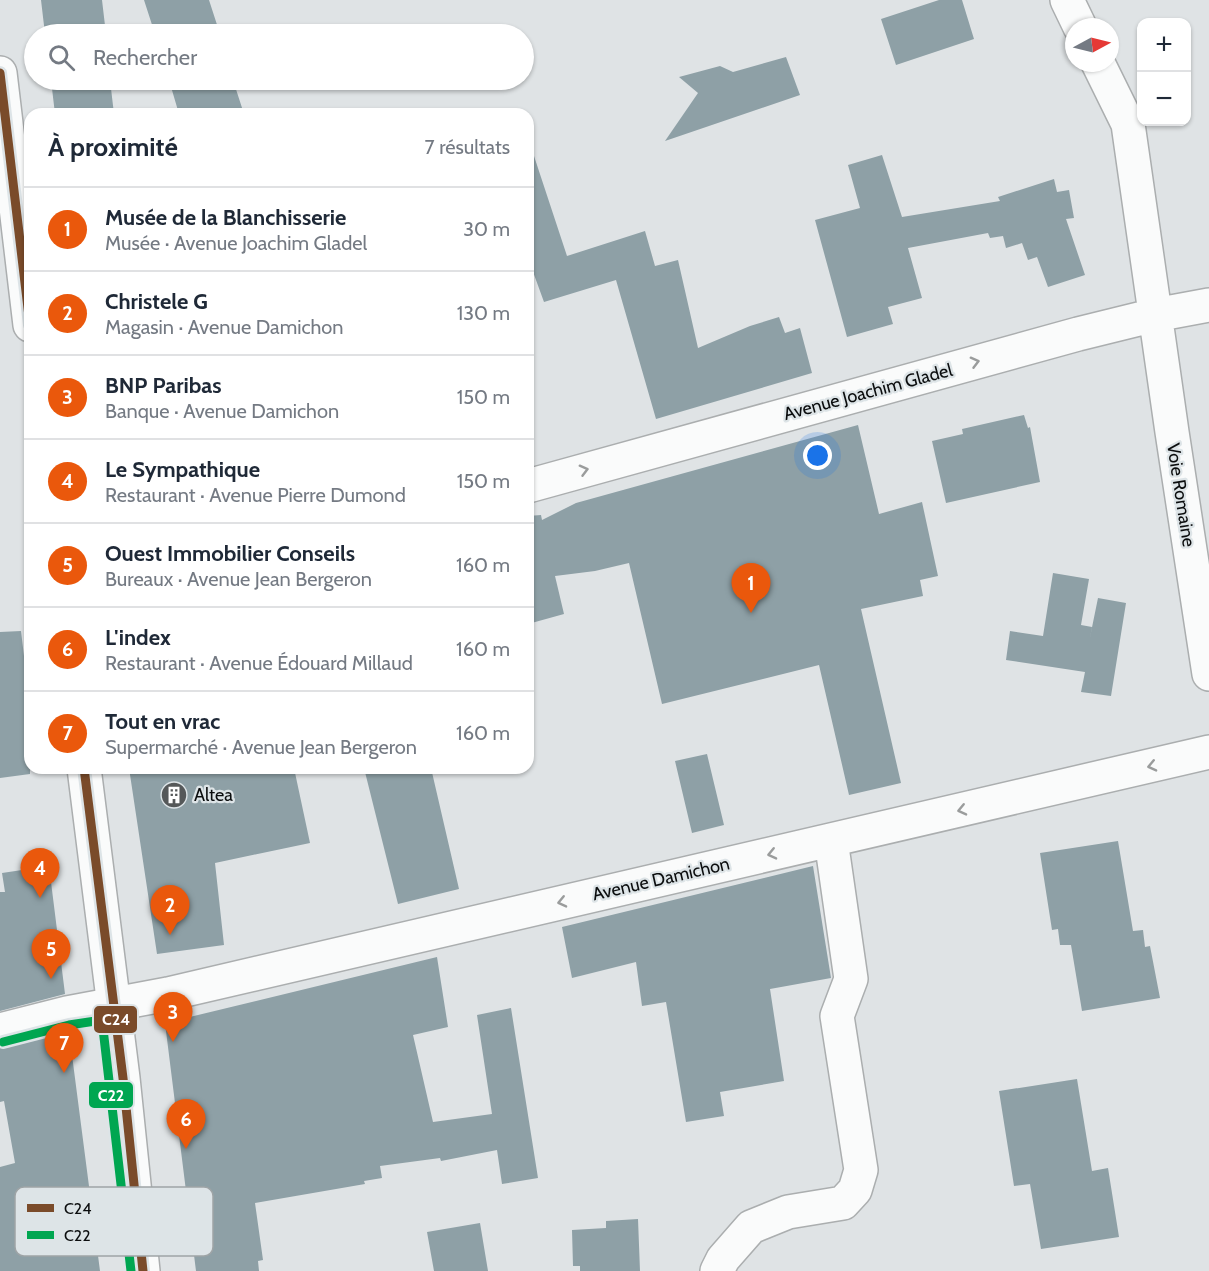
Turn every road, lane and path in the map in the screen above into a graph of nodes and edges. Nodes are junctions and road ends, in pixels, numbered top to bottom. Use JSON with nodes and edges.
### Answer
{"nodes":[{"id":1,"x":1067,"y":0,"type":"edge"},
{"id":2,"x":1076,"y":18,"type":"edge"},
{"id":3,"x":1102,"y":72,"type":"edge"},
{"id":4,"x":0,"y":73,"type":"edge"},
{"id":5,"x":24,"y":274,"type":"edge"},
{"id":6,"x":1209,"y":305,"type":"edge"},
{"id":7,"x":1155,"y":315,"type":"junction"},
{"id":8,"x":534,"y":484,"type":"edge"},
{"id":9,"x":1209,"y":674,"type":"edge"},
{"id":10,"x":1209,"y":752,"type":"edge"},
{"id":11,"x":85,"y":774,"type":"edge"},
{"id":12,"x":831,"y":840,"type":"junction"},
{"id":13,"x":113,"y":1005,"type":"junction"},
{"id":14,"x":0,"y":1030,"type":"edge"},
{"id":15,"x":134,"y":1187,"type":"edge"},
{"id":16,"x":141,"y":1256,"type":"edge"},
{"id":17,"x":143,"y":1271,"type":"edge"},
{"id":18,"x":717,"y":1271,"type":"edge"}],
"edges":[{"from":1,"to":2,"type":"street"},
{"from":3,"to":7,"type":"street","name":"Voie Romaine"},
{"from":4,"to":5,"type":"street"},
{"from":6,"to":7,"type":"street","name":"Avenue Joachim Gladel"},
{"from":8,"to":7,"type":"street","name":"Avenue Joachim Gladel","one_way":true},
{"from":7,"to":9,"type":"street","name":"Voie Romaine"},
{"from":10,"to":12,"type":"street","name":"Avenue Damichon","one_way":true},
{"from":11,"to":13,"type":"street"},
{"from":12,"to":13,"type":"street","name":"Avenue Damichon","one_way":true},
{"from":12,"to":18,"type":"street"},
{"from":13,"to":14,"type":"street","name":"Avenue Damichon"},
{"from":13,"to":15,"type":"street"},
{"from":16,"to":17,"type":"street"}]}
